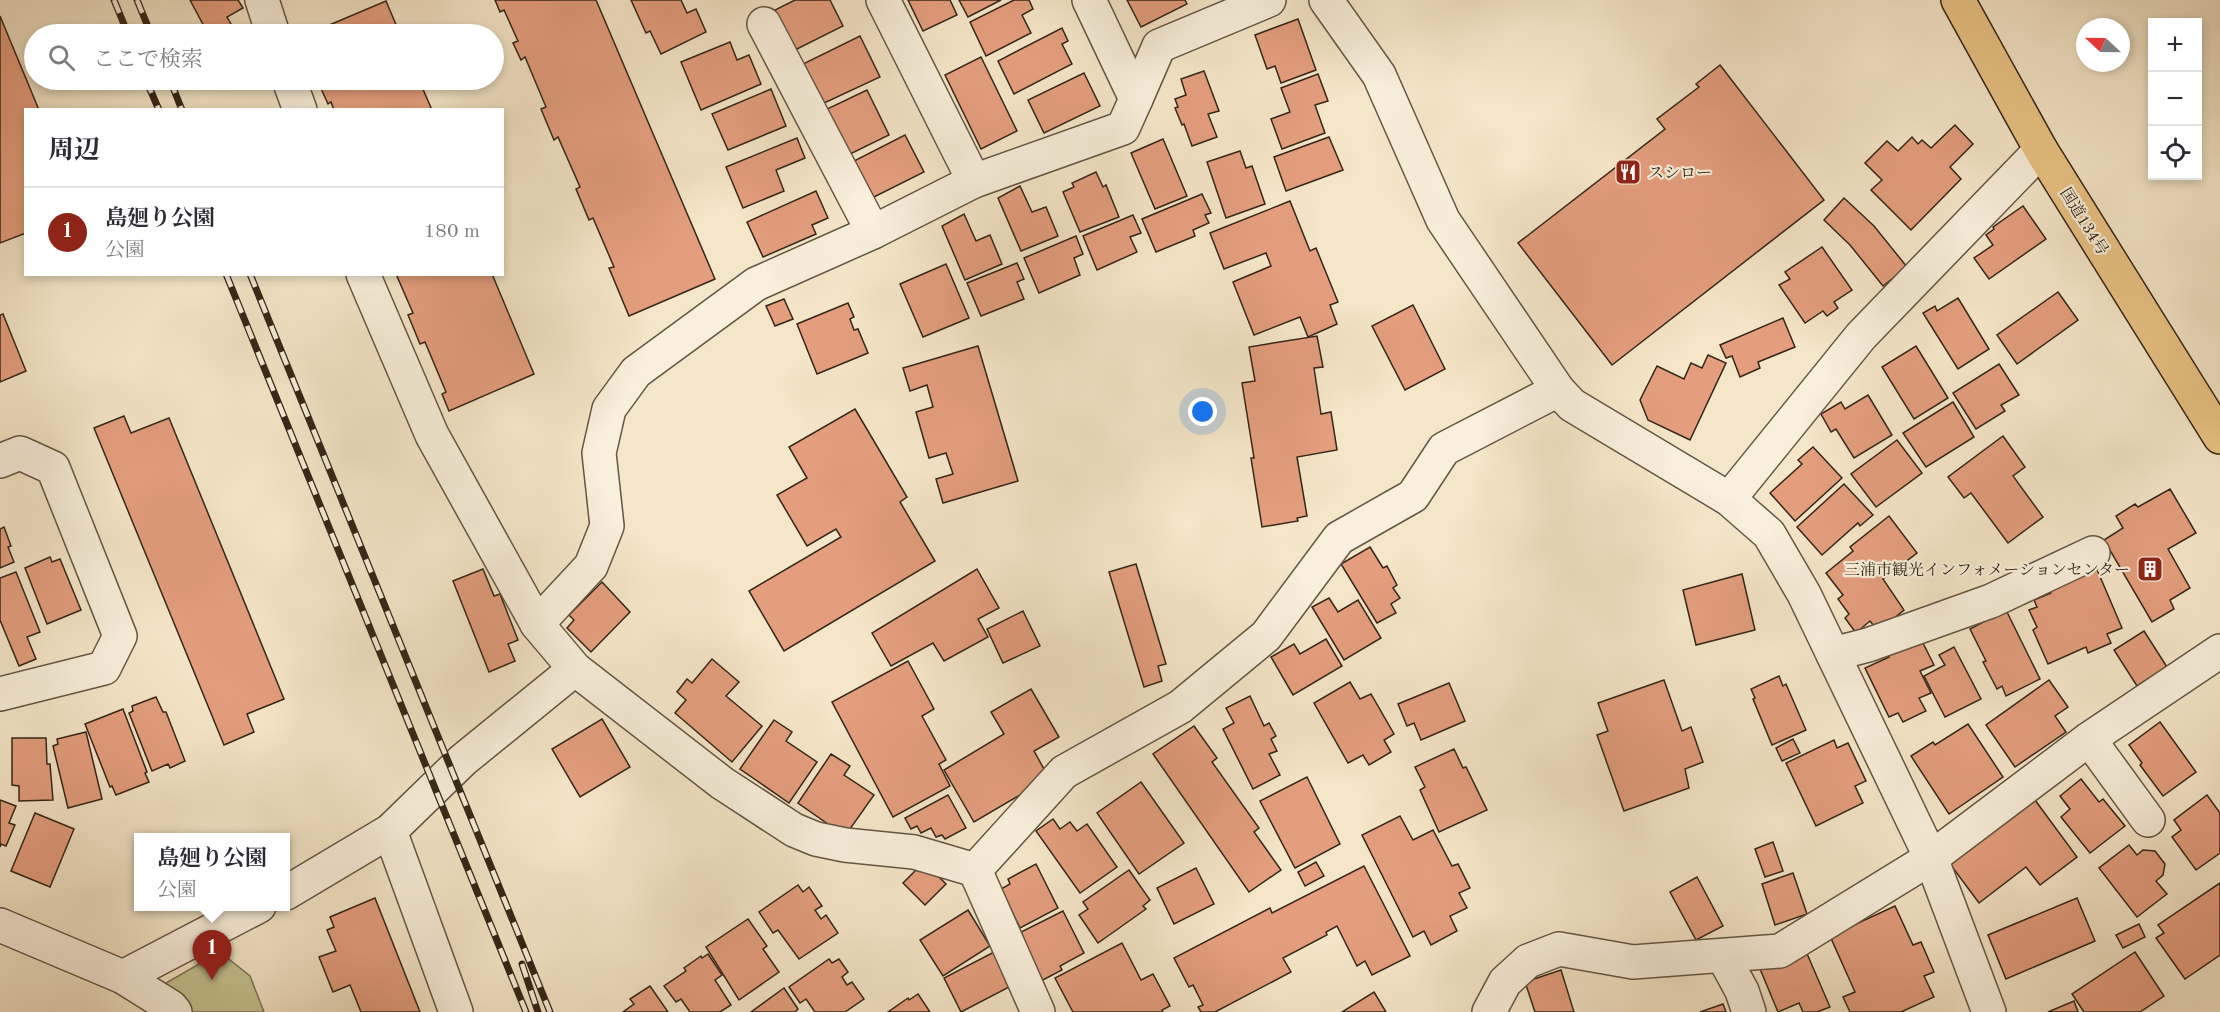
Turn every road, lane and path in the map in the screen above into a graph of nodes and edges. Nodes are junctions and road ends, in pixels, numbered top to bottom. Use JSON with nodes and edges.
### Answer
{"nodes":[{"id":1,"x":262,"y":0,"type":"edge"},
{"id":2,"x":883,"y":0,"type":"edge"},
{"id":3,"x":1089,"y":0,"type":"edge"},
{"id":4,"x":1269,"y":0,"type":"edge"},
{"id":5,"x":1326,"y":0,"type":"edge"},
{"id":6,"x":1958,"y":0,"type":"edge"},
{"id":7,"x":270,"y":24,"type":"edge"},
{"id":8,"x":764,"y":24,"type":"dead end"},
{"id":9,"x":293,"y":90,"type":"edge"},
{"id":10,"x":1136,"y":99,"type":"junction"},
{"id":11,"x":299,"y":108,"type":"edge"},
{"id":12,"x":2041,"y":150,"type":"junction"},
{"id":13,"x":974,"y":181,"type":"junction"},
{"id":14,"x":873,"y":232,"type":"junction"},
{"id":15,"x":364,"y":276,"type":"edge"},
{"id":16,"x":1558,"y":390,"type":"junction"},
{"id":17,"x":2220,"y":437,"type":"edge"},
{"id":18,"x":0,"y":461,"type":"edge"},
{"id":19,"x":1729,"y":499,"type":"junction"},
{"id":20,"x":2093,"y":553,"type":"dead end"},
{"id":21,"x":537,"y":624,"type":"junction"},
{"id":22,"x":2220,"y":651,"type":"edge"},
{"id":23,"x":1833,"y":654,"type":"junction"},
{"id":24,"x":575,"y":669,"type":"junction"},
{"id":25,"x":0,"y":694,"type":"edge"},
{"id":26,"x":2089,"y":740,"type":"junction"},
{"id":27,"x":2148,"y":820,"type":"dead end"},
{"id":28,"x":390,"y":831,"type":"junction"},
{"id":29,"x":1931,"y":858,"type":"junction"},
{"id":30,"x":975,"y":870,"type":"junction"},
{"id":31,"x":290,"y":890,"type":"edge"},
{"id":32,"x":249,"y":911,"type":"edge"},
{"id":33,"x":0,"y":925,"type":"edge"},
{"id":34,"x":1723,"y":956,"type":"junction"},
{"id":35,"x":123,"y":977,"type":"junction"},
{"id":36,"x":175,"y":1012,"type":"edge"},
{"id":37,"x":456,"y":1012,"type":"edge"},
{"id":38,"x":1038,"y":1012,"type":"edge"},
{"id":39,"x":1488,"y":1012,"type":"edge"},
{"id":40,"x":1749,"y":1012,"type":"edge"},
{"id":41,"x":1989,"y":1012,"type":"edge"}],
"edges":[{"from":1,"to":7,"type":"street"},
{"from":2,"to":13,"type":"street"},
{"from":3,"to":10,"type":"street"},
{"from":4,"to":10,"type":"street"},
{"from":5,"to":16,"type":"street"},
{"from":6,"to":12,"type":"highway","name":"国道134号"},
{"from":8,"to":14,"type":"street"},
{"from":9,"to":11,"type":"street"},
{"from":10,"to":13,"type":"street"},
{"from":12,"to":17,"type":"highway","name":"国道134号"},
{"from":12,"to":19,"type":"street"},
{"from":13,"to":14,"type":"street"},
{"from":14,"to":21,"type":"street"},
{"from":15,"to":21,"type":"street"},
{"from":16,"to":19,"type":"street"},
{"from":16,"to":30,"type":"street"},
{"from":18,"to":25,"type":"street"},
{"from":19,"to":23,"type":"street"},
{"from":20,"to":23,"type":"street"},
{"from":21,"to":24,"type":"street"},
{"from":22,"to":26,"type":"street"},
{"from":23,"to":29,"type":"street"},
{"from":24,"to":28,"type":"street"},
{"from":24,"to":30,"type":"street"},
{"from":26,"to":27,"type":"street"},
{"from":26,"to":29,"type":"street"},
{"from":28,"to":31,"type":"street"},
{"from":28,"to":37,"type":"street"},
{"from":29,"to":34,"type":"street"},
{"from":29,"to":41,"type":"street"},
{"from":30,"to":38,"type":"street"},
{"from":32,"to":35,"type":"street"},
{"from":33,"to":35,"type":"street"},
{"from":34,"to":39,"type":"street"},
{"from":34,"to":40,"type":"street"},
{"from":35,"to":36,"type":"street"}]}
